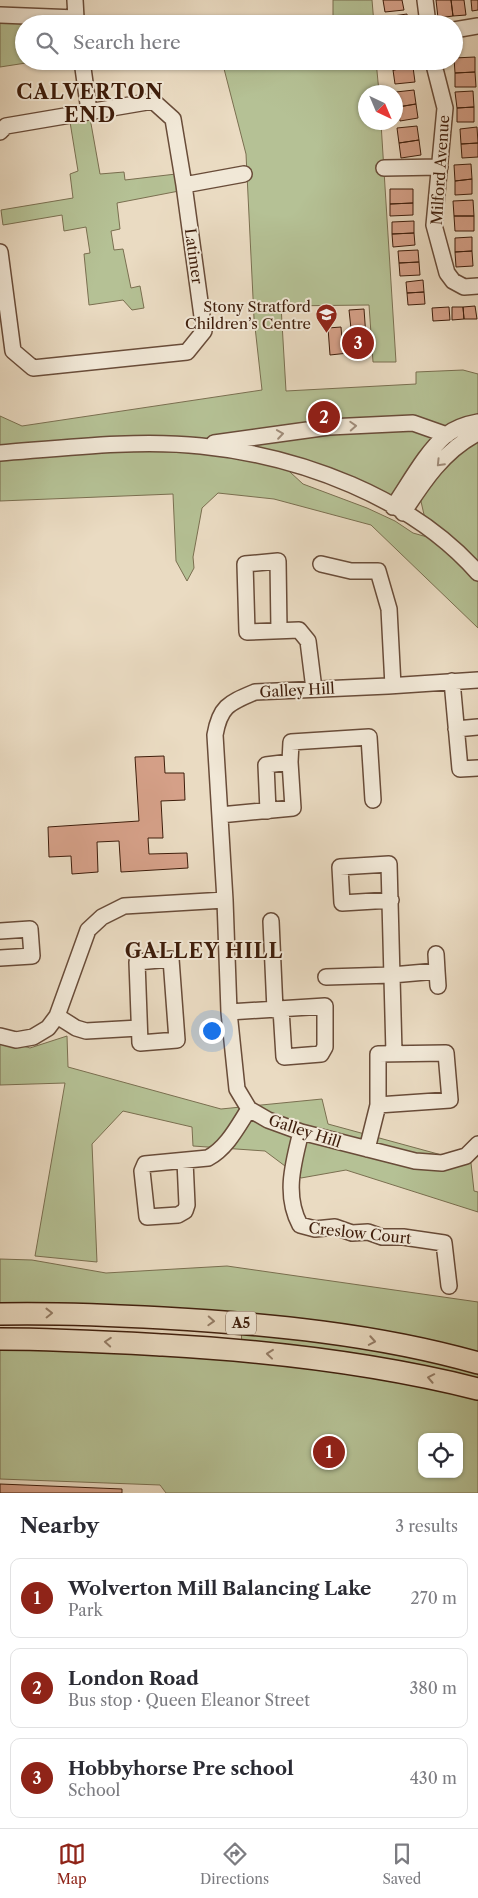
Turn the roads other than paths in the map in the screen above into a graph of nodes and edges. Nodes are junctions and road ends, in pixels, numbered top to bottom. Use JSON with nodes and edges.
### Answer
{"nodes":[{"id":1,"x":75,"y":0,"type":"edge"},
{"id":2,"x":426,"y":0,"type":"edge"},
{"id":3,"x":0,"y":15,"type":"edge"},
{"id":4,"x":76,"y":15,"type":"edge"},
{"id":5,"x":427,"y":15,"type":"edge"},
{"id":6,"x":15,"y":16,"type":"edge"},
{"id":7,"x":478,"y":26,"type":"edge"},
{"id":8,"x":463,"y":28,"type":"edge"},
{"id":9,"x":83,"y":70,"type":"edge"},
{"id":10,"x":434,"y":70,"type":"edge"},
{"id":11,"x":89,"y":111,"type":"junction"},
{"id":12,"x":0,"y":132,"type":"edge"},
{"id":13,"x":440,"y":167,"type":"junction"},
{"id":14,"x":384,"y":168,"type":"dead end"},
{"id":15,"x":244,"y":174,"type":"dead end"},
{"id":16,"x":184,"y":185,"type":"junction"},
{"id":17,"x":0,"y":252,"type":"edge"},
{"id":18,"x":478,"y":286,"type":"edge"},
{"id":19,"x":478,"y":422,"type":"edge"},
{"id":20,"x":478,"y":433,"type":"edge"},
{"id":21,"x":447,"y":435,"type":"junction"},
{"id":22,"x":200,"y":445,"type":"junction"},
{"id":23,"x":0,"y":453,"type":"edge"},
{"id":24,"x":398,"y":510,"type":"junction"},
{"id":25,"x":321,"y":564,"type":"dead end"},
{"id":26,"x":478,"y":573,"type":"edge"},
{"id":27,"x":279,"y":630,"type":"junction"},
{"id":28,"x":478,"y":680,"type":"edge"},
{"id":29,"x":452,"y":682,"type":"junction"},
{"id":30,"x":393,"y":686,"type":"junction"},
{"id":31,"x":314,"y":689,"type":"junction"},
{"id":32,"x":478,"y":727,"type":"edge"},
{"id":33,"x":456,"y":729,"type":"junction"},
{"id":34,"x":290,"y":762,"type":"junction"},
{"id":35,"x":478,"y":768,"type":"edge"},
{"id":36,"x":373,"y":800,"type":"dead end"},
{"id":37,"x":268,"y":811,"type":"junction"},
{"id":38,"x":220,"y":815,"type":"junction"},
{"id":39,"x":225,"y":900,"type":"junction"},
{"id":40,"x":391,"y":900,"type":"dead end"},
{"id":41,"x":271,"y":921,"type":"dead end"},
{"id":42,"x":0,"y":931,"type":"edge"},
{"id":43,"x":436,"y":954,"type":"dead end"},
{"id":44,"x":0,"y":958,"type":"edge"},
{"id":45,"x":392,"y":975,"type":"junction"},
{"id":46,"x":326,"y":977,"type":"dead end"},
{"id":47,"x":229,"y":1012,"type":"junction"},
{"id":48,"x":58,"y":1016,"type":"junction"},
{"id":49,"x":139,"y":1028,"type":"junction"},
{"id":50,"x":0,"y":1036,"type":"edge"},
{"id":51,"x":394,"y":1053,"type":"junction"},
{"id":52,"x":378,"y":1105,"type":"junction"},
{"id":53,"x":250,"y":1109,"type":"junction"},
{"id":54,"x":301,"y":1132,"type":"junction"},
{"id":55,"x":478,"y":1144,"type":"edge"},
{"id":56,"x":367,"y":1149,"type":"junction"},
{"id":57,"x":184,"y":1161,"type":"dead end"},
{"id":58,"x":449,"y":1286,"type":"dead end"},
{"id":59,"x":0,"y":1314,"type":"edge"},
{"id":60,"x":0,"y":1339,"type":"edge"},
{"id":61,"x":478,"y":1363,"type":"edge"},
{"id":62,"x":478,"y":1389,"type":"edge"}],
"edges":[{"from":1,"to":4,"type":"street"},
{"from":2,"to":5,"type":"street"},
{"from":3,"to":6,"type":"street"},
{"from":7,"to":8,"type":"street"},
{"from":9,"to":11,"type":"street"},
{"from":10,"to":13,"type":"street","name":"Milford Avenue"},
{"from":11,"to":12,"type":"street","name":"Latimer"},
{"from":11,"to":16,"type":"street","name":"Latimer"},
{"from":13,"to":14,"type":"street"},
{"from":13,"to":18,"type":"street","name":"Milford Avenue"},
{"from":15,"to":16,"type":"street"},
{"from":16,"to":17,"type":"street","name":"Latimer"},
{"from":19,"to":21,"type":"street"},
{"from":20,"to":24,"type":"street","one_way":true},
{"from":22,"to":21,"type":"street","one_way":true},
{"from":21,"to":24,"type":"street"},
{"from":22,"to":23,"type":"street"},
{"from":22,"to":24,"type":"street"},
{"from":24,"to":26,"type":"street"},
{"from":25,"to":30,"type":"street"},
{"from":27,"to":27,"type":"street"},
{"from":27,"to":31,"type":"street"},
{"from":28,"to":29,"type":"street","name":"Galley Hill"},
{"from":29,"to":30,"type":"street","name":"Galley Hill"},
{"from":29,"to":33,"type":"street"},
{"from":30,"to":31,"type":"street","name":"Galley Hill"},
{"from":31,"to":38,"type":"street","name":"Galley Hill"},
{"from":32,"to":33,"type":"street"},
{"from":33,"to":35,"type":"street"},
{"from":34,"to":36,"type":"street"},
{"from":34,"to":37,"type":"street"},
{"from":34,"to":37,"type":"street"},
{"from":37,"to":38,"type":"street"},
{"from":38,"to":39,"type":"street","name":"Galley Hill"},
{"from":39,"to":47,"type":"street","name":"Galley Hill"},
{"from":39,"to":48,"type":"street"},
{"from":40,"to":45,"type":"street"},
{"from":41,"to":47,"type":"street"},
{"from":42,"to":44,"type":"street"},
{"from":43,"to":45,"type":"street"},
{"from":45,"to":46,"type":"street"},
{"from":45,"to":51,"type":"street"},
{"from":47,"to":53,"type":"street","name":"Galley Hill"},
{"from":48,"to":49,"type":"street"},
{"from":48,"to":50,"type":"street"},
{"from":49,"to":49,"type":"street"},
{"from":51,"to":52,"type":"street"},
{"from":51,"to":52,"type":"street"},
{"from":52,"to":56,"type":"street"},
{"from":53,"to":54,"type":"street","name":"Galley Hill"},
{"from":53,"to":57,"type":"street"},
{"from":54,"to":56,"type":"street","name":"Galley Hill"},
{"from":54,"to":58,"type":"street","name":"Creslow Court"},
{"from":55,"to":56,"type":"street","name":"Galley Hill"},
{"from":59,"to":61,"type":"highway","number":"A5","one_way":true},
{"from":62,"to":60,"type":"highway","number":"A5","one_way":true}]}
